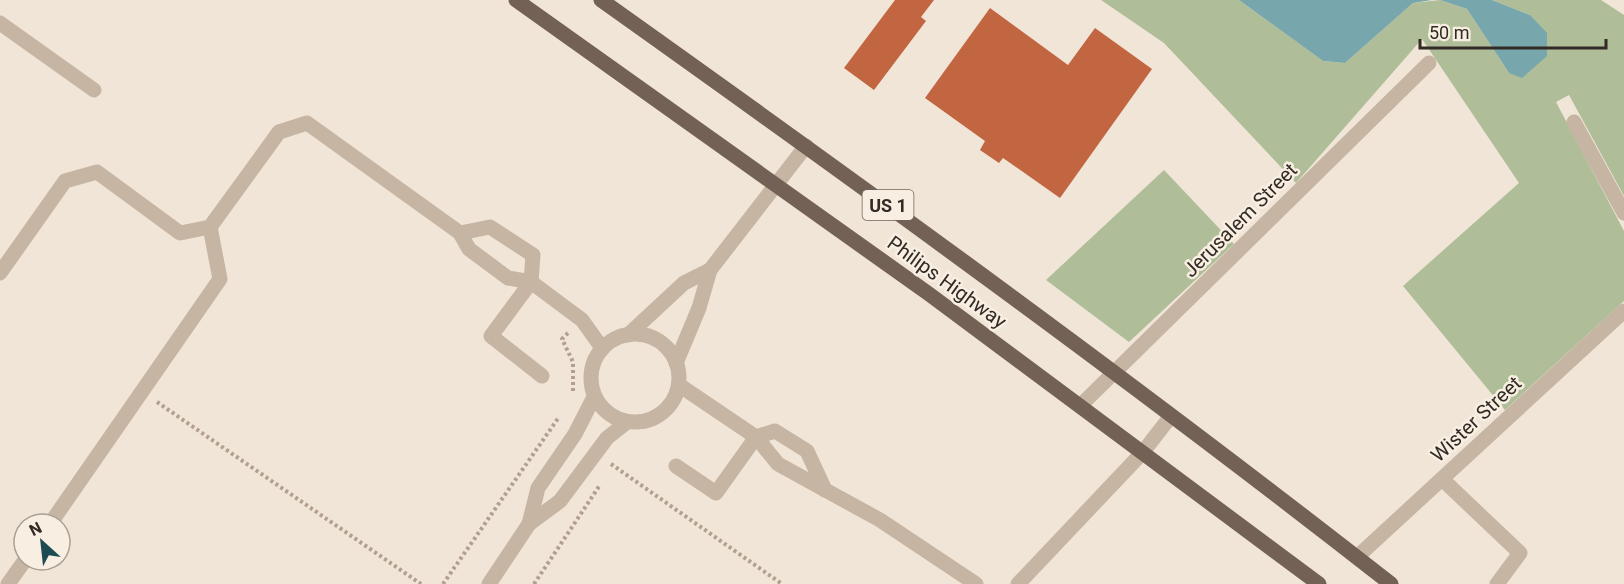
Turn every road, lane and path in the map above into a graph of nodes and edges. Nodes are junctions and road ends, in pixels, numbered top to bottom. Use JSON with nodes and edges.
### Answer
{"nodes":[{"id":1,"x":516,"y":0,"type":"edge"},
{"id":2,"x":601,"y":0,"type":"edge"},
{"id":3,"x":0,"y":23,"type":"edge"},
{"id":4,"x":1429,"y":63,"type":"dead end"},
{"id":5,"x":94,"y":90,"type":"dead end"},
{"id":6,"x":1574,"y":122,"type":"dead end"},
{"id":7,"x":806,"y":146,"type":"junction"},
{"id":8,"x":775,"y":186,"type":"junction"},
{"id":9,"x":1624,"y":213,"type":"edge"},
{"id":10,"x":210,"y":227,"type":"junction"},
{"id":11,"x":460,"y":233,"type":"junction"},
{"id":12,"x":710,"y":270,"type":"junction"},
{"id":13,"x":0,"y":273,"type":"edge"},
{"id":14,"x":531,"y":282,"type":"junction"},
{"id":15,"x":1624,"y":311,"type":"edge"},
{"id":16,"x":582,"y":320,"type":"junction"},
{"id":17,"x":628,"y":335,"type":"junction"},
{"id":18,"x":602,"y":348,"type":"junction"},
{"id":19,"x":676,"y":363,"type":"junction"},
{"id":20,"x":1115,"y":372,"type":"junction"},
{"id":21,"x":542,"y":376,"type":"dead end"},
{"id":22,"x":680,"y":385,"type":"junction"},
{"id":23,"x":141,"y":392,"type":"junction"},
{"id":24,"x":594,"y":397,"type":"junction"},
{"id":25,"x":572,"y":398,"type":"dead end"},
{"id":26,"x":1080,"y":406,"type":"junction"},
{"id":27,"x":561,"y":415,"type":"dead end"},
{"id":28,"x":1171,"y":416,"type":"junction"},
{"id":29,"x":627,"y":422,"type":"junction"},
{"id":30,"x":756,"y":437,"type":"junction"},
{"id":31,"x":1143,"y":452,"type":"junction"},
{"id":32,"x":595,"y":454,"type":"junction"},
{"id":33,"x":676,"y":466,"type":"dead end"},
{"id":34,"x":606,"y":476,"type":"dead end"},
{"id":35,"x":1442,"y":479,"type":"junction"},
{"id":36,"x":825,"y":490,"type":"junction"},
{"id":37,"x":58,"y":512,"type":"edge"},
{"id":38,"x":530,"y":524,"type":"junction"},
{"id":39,"x":1357,"y":557,"type":"junction"},
{"id":40,"x":421,"y":584,"type":"edge"},
{"id":41,"x":443,"y":584,"type":"edge"},
{"id":42,"x":489,"y":584,"type":"edge"},
{"id":43,"x":534,"y":584,"type":"edge"},
{"id":44,"x":782,"y":584,"type":"edge"},
{"id":45,"x":976,"y":584,"type":"edge"},
{"id":46,"x":1018,"y":584,"type":"edge"},
{"id":47,"x":1319,"y":584,"type":"edge"},
{"id":48,"x":1391,"y":584,"type":"edge"},
{"id":49,"x":1497,"y":584,"type":"edge"}],
"edges":[{"from":1,"to":8,"type":"main road","name":"Philips Highway","number":"US 1"},
{"from":2,"to":7,"type":"main road","name":"Philips Highway","number":"US 1"},
{"from":3,"to":5,"type":"street"},
{"from":4,"to":20,"type":"street","name":"Jerusalem Street"},
{"from":6,"to":9,"type":"street"},
{"from":7,"to":8,"type":"street"},
{"from":7,"to":20,"type":"main road","name":"Philips Highway","number":"US 1"},
{"from":8,"to":12,"type":"street"},
{"from":8,"to":26,"type":"main road","name":"Philips Highway","number":"US 1"},
{"from":10,"to":11,"type":"street"},
{"from":10,"to":13,"type":"street"},
{"from":10,"to":23,"type":"street"},
{"from":11,"to":14,"type":"street"},
{"from":11,"to":14,"type":"street"},
{"from":12,"to":17,"type":"street"},
{"from":12,"to":19,"type":"street"},
{"from":14,"to":16,"type":"street"},
{"from":14,"to":21,"type":"street"},
{"from":15,"to":35,"type":"street","name":"Wister Street"},
{"from":16,"to":18,"type":"street"},
{"from":16,"to":25,"type":"path"},
{"from":17,"to":18,"type":"street"},
{"from":17,"to":19,"type":"street"},
{"from":18,"to":24,"type":"street"},
{"from":19,"to":22,"type":"street"},
{"from":20,"to":26,"type":"street","name":"Jerusalem Street"},
{"from":20,"to":28,"type":"main road","name":"Philips Highway","number":"US 1"},
{"from":22,"to":29,"type":"street"},
{"from":22,"to":30,"type":"street"},
{"from":23,"to":37,"type":"street"},
{"from":23,"to":40,"type":"path"},
{"from":24,"to":29,"type":"street"},
{"from":24,"to":38,"type":"street"},
{"from":26,"to":31,"type":"main road","name":"Philips Highway","number":"US 1"},
{"from":27,"to":41,"type":"path"},
{"from":28,"to":31,"type":"street"},
{"from":28,"to":39,"type":"main road","name":"Philips Highway","number":"US 1"},
{"from":29,"to":32,"type":"street"},
{"from":30,"to":33,"type":"street"},
{"from":30,"to":36,"type":"street"},
{"from":30,"to":36,"type":"street"},
{"from":31,"to":46,"type":"street"},
{"from":31,"to":47,"type":"main road","name":"Philips Highway","number":"US 1"},
{"from":32,"to":38,"type":"street"},
{"from":32,"to":44,"type":"path"},
{"from":34,"to":43,"type":"path"},
{"from":35,"to":39,"type":"street","name":"Wister Street"},
{"from":35,"to":49,"type":"street"},
{"from":36,"to":45,"type":"street"},
{"from":38,"to":42,"type":"street"},
{"from":39,"to":48,"type":"main road","name":"Philips Highway","number":"US 1"}]}
